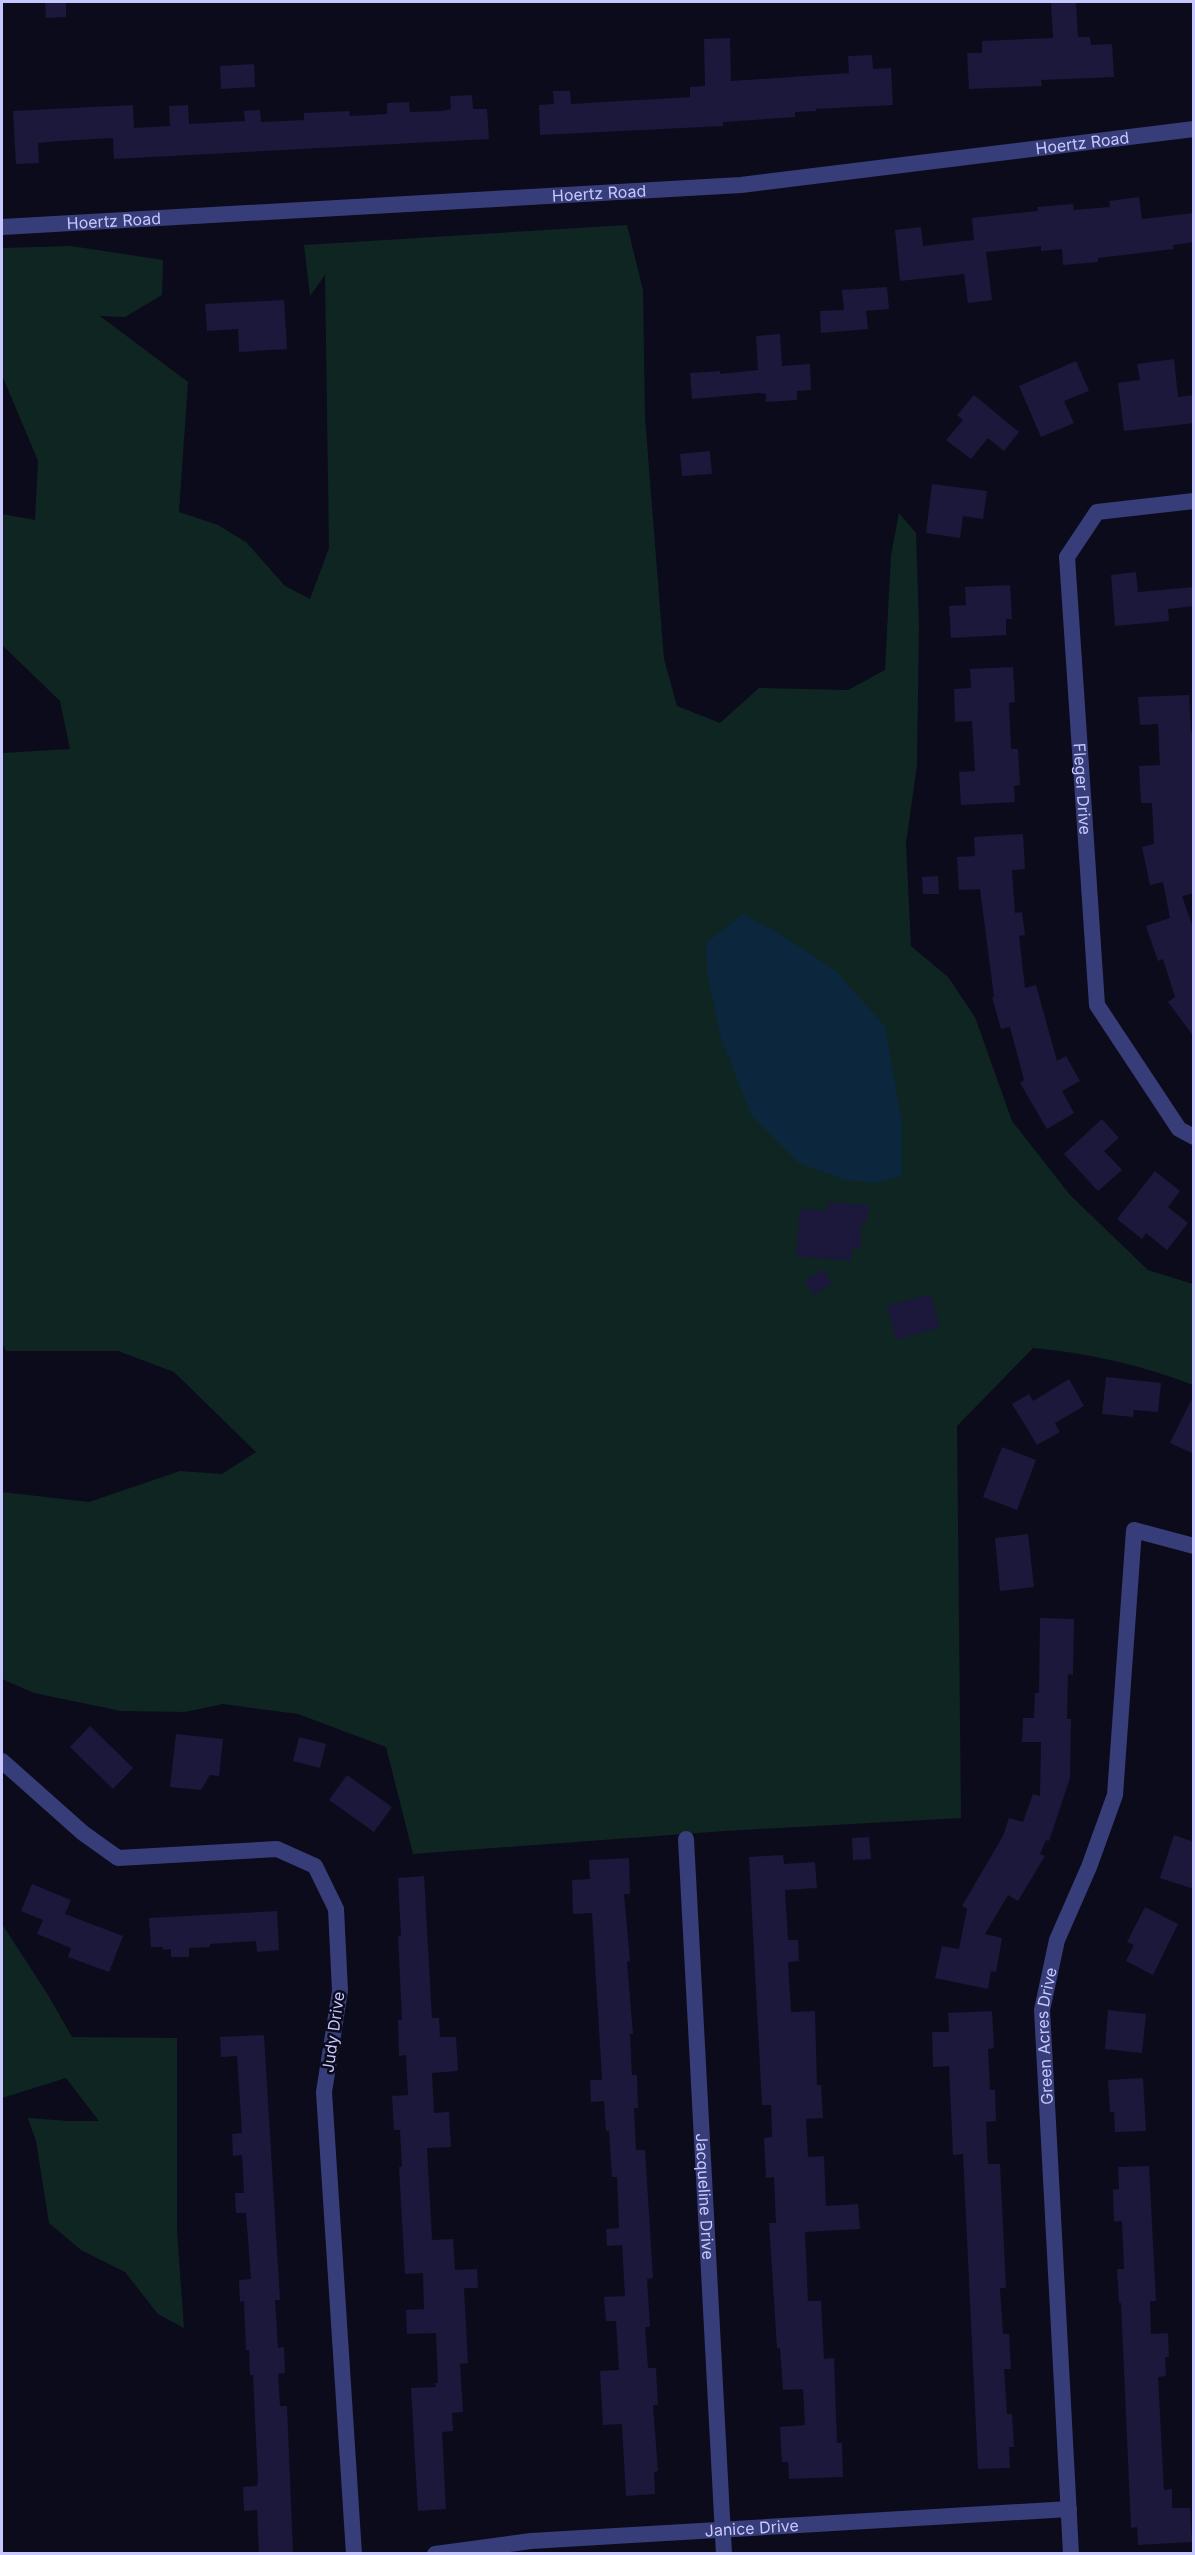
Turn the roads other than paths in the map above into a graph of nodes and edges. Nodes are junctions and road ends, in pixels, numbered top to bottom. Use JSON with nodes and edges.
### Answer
{"nodes":[{"id":1,"x":1194,"y":129,"type":"edge"},
{"id":2,"x":2,"y":227,"type":"edge"},
{"id":3,"x":1194,"y":501,"type":"edge"},
{"id":4,"x":1194,"y":1137,"type":"edge"},
{"id":5,"x":1194,"y":1546,"type":"edge"},
{"id":6,"x":2,"y":1761,"type":"edge"},
{"id":7,"x":686,"y":1839,"type":"dead end"},
{"id":8,"x":1069,"y":2509,"type":"junction"},
{"id":9,"x":722,"y":2531,"type":"junction"},
{"id":10,"x":354,"y":2553,"type":"edge"},
{"id":11,"x":435,"y":2553,"type":"edge"},
{"id":12,"x":723,"y":2553,"type":"edge"},
{"id":13,"x":1071,"y":2553,"type":"edge"}],
"edges":[{"from":1,"to":2,"type":"street","name":"Hoertz Road"},
{"from":3,"to":4,"type":"street","name":"Fleger Drive"},
{"from":5,"to":8,"type":"street","name":"Green Acres Drive"},
{"from":6,"to":10,"type":"street","name":"Judy Drive"},
{"from":7,"to":9,"type":"street","name":"Jacqueline Drive"},
{"from":8,"to":9,"type":"street","name":"Janice Drive"},
{"from":8,"to":13,"type":"street","name":"Green Acres Drive"},
{"from":9,"to":11,"type":"street","name":"Janice Drive"},
{"from":9,"to":12,"type":"street","name":"Jacqueline Drive"}]}
